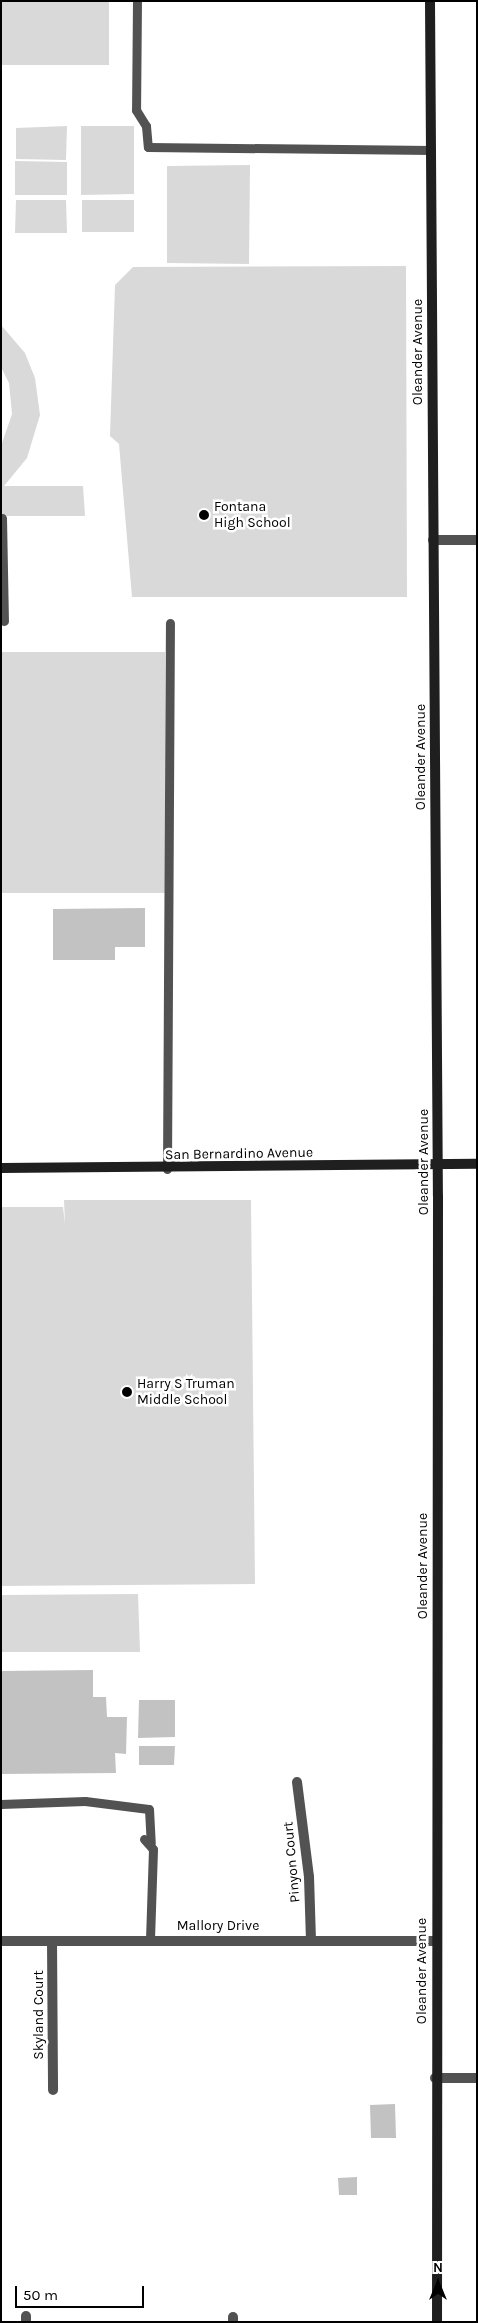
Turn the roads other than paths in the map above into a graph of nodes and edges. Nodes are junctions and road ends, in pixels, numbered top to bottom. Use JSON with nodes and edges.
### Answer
{"nodes":[{"id":1,"x":137,"y":1,"type":"edge"},
{"id":2,"x":430,"y":1,"type":"edge"},
{"id":3,"x":432,"y":150,"type":"junction"},
{"id":4,"x":2,"y":518,"type":"edge"},
{"id":5,"x":433,"y":540,"type":"junction"},
{"id":6,"x":477,"y":540,"type":"edge"},
{"id":7,"x":4,"y":620,"type":"dead end"},
{"id":8,"x":170,"y":623,"type":"dead end"},
{"id":9,"x":437,"y":1164,"type":"junction"},
{"id":10,"x":477,"y":1164,"type":"edge"},
{"id":11,"x":1,"y":1168,"type":"edge"},
{"id":12,"x":167,"y":1169,"type":"junction"},
{"id":13,"x":297,"y":1782,"type":"dead end"},
{"id":14,"x":1,"y":1804,"type":"edge"},
{"id":15,"x":150,"y":1940,"type":"junction"},
{"id":16,"x":311,"y":1940,"type":"junction"},
{"id":17,"x":1,"y":1941,"type":"edge"},
{"id":18,"x":52,"y":1941,"type":"junction"},
{"id":19,"x":436,"y":1941,"type":"junction"},
{"id":20,"x":435,"y":2078,"type":"junction"},
{"id":21,"x":477,"y":2078,"type":"edge"},
{"id":22,"x":53,"y":2090,"type":"dead end"},
{"id":23,"x":437,"y":2322,"type":"edge"}],
"edges":[{"from":1,"to":3,"type":"lane"},
{"from":2,"to":3,"type":"street","name":"Oleander Avenue"},
{"from":3,"to":5,"type":"street","name":"Oleander Avenue"},
{"from":4,"to":7,"type":"lane"},
{"from":5,"to":6,"type":"street"},
{"from":5,"to":9,"type":"street","name":"Oleander Avenue"},
{"from":8,"to":12,"type":"lane"},
{"from":9,"to":10,"type":"street","name":"San Bernardino Avenue"},
{"from":9,"to":12,"type":"street","name":"San Bernardino Avenue"},
{"from":9,"to":19,"type":"street","name":"Oleander Avenue"},
{"from":11,"to":12,"type":"street","name":"San Bernardino Avenue"},
{"from":13,"to":16,"type":"street","name":"Pinyon Court"},
{"from":14,"to":15,"type":"lane"},
{"from":15,"to":16,"type":"street","name":"Mallory Drive"},
{"from":15,"to":18,"type":"street","name":"Mallory Drive"},
{"from":16,"to":19,"type":"street","name":"Mallory Drive"},
{"from":17,"to":18,"type":"street","name":"Mallory Drive"},
{"from":18,"to":22,"type":"street","name":"Skyland Court"},
{"from":19,"to":20,"type":"street","name":"Oleander Avenue"},
{"from":20,"to":21,"type":"street"},
{"from":20,"to":23,"type":"street","name":"Oleander Avenue"}]}
